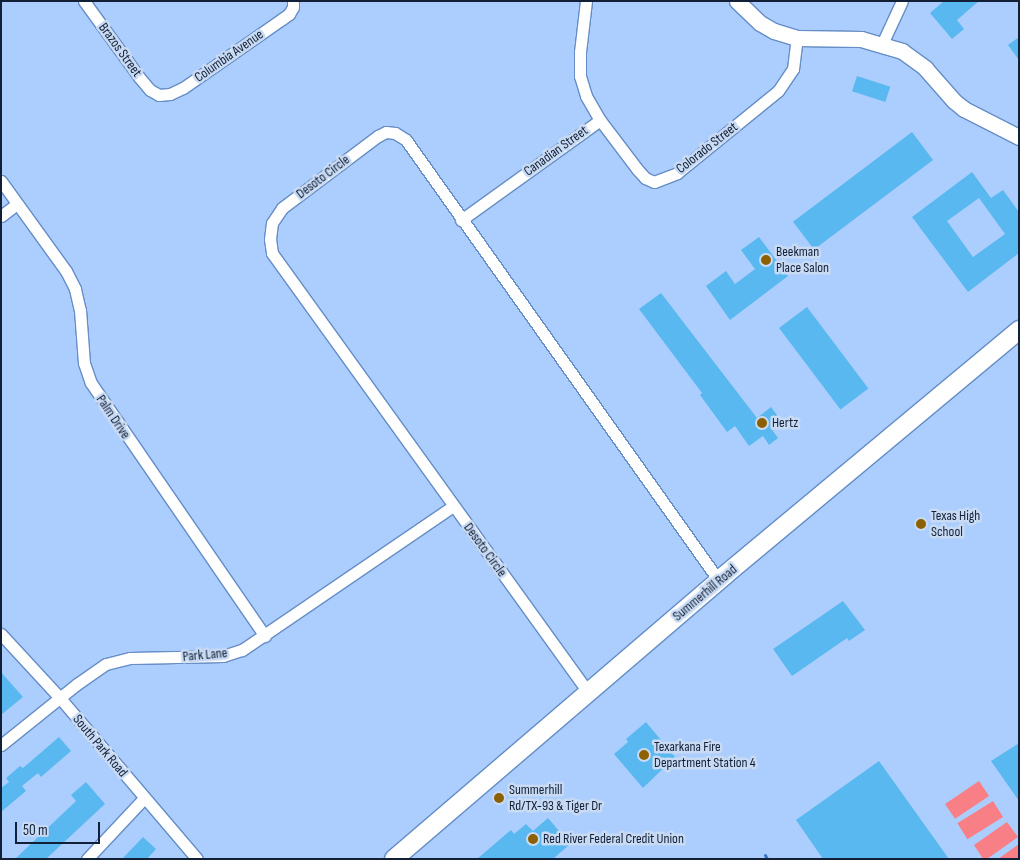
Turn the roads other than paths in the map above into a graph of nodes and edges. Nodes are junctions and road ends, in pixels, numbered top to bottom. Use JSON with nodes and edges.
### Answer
{"nodes":[{"id":1,"x":84,"y":1,"type":"edge"},
{"id":2,"x":586,"y":1,"type":"edge"},
{"id":3,"x":737,"y":1,"type":"edge"},
{"id":4,"x":902,"y":1,"type":"edge"},
{"id":5,"x":293,"y":4,"type":"edge"},
{"id":6,"x":797,"y":38,"type":"junction"},
{"id":7,"x":882,"y":44,"type":"junction"},
{"id":8,"x":159,"y":95,"type":"joint"},
{"id":9,"x":600,"y":120,"type":"junction"},
{"id":10,"x":1019,"y":137,"type":"edge"},
{"id":11,"x":1,"y":181,"type":"edge"},
{"id":12,"x":17,"y":204,"type":"junction"},
{"id":13,"x":1,"y":216,"type":"edge"},
{"id":14,"x":461,"y":220,"type":"junction"},
{"id":15,"x":1019,"y":330,"type":"edge"},
{"id":16,"x":453,"y":506,"type":"junction"},
{"id":17,"x":719,"y":581,"type":"junction"},
{"id":18,"x":1,"y":634,"type":"edge"},
{"id":19,"x":265,"y":636,"type":"junction"},
{"id":20,"x":588,"y":692,"type":"junction"},
{"id":21,"x":60,"y":698,"type":"junction"},
{"id":22,"x":1,"y":745,"type":"edge"},
{"id":23,"x":144,"y":798,"type":"junction"},
{"id":24,"x":87,"y":859,"type":"edge"},
{"id":25,"x":197,"y":859,"type":"edge"},
{"id":26,"x":394,"y":859,"type":"edge"}],
"edges":[{"from":1,"to":8,"type":"street","name":"Brazos Street"},
{"from":2,"to":9,"type":"street","name":"Canadian Street"},
{"from":3,"to":6,"type":"street"},
{"from":4,"to":7,"type":"street"},
{"from":5,"to":8,"type":"street","name":"Columbia Avenue"},
{"from":6,"to":7,"type":"street"},
{"from":6,"to":9,"type":"street","name":"Colorado Street"},
{"from":7,"to":10,"type":"street"},
{"from":9,"to":14,"type":"street","name":"Canadian Street"},
{"from":11,"to":12,"type":"street","name":"Palm Drive"},
{"from":12,"to":13,"type":"street"},
{"from":12,"to":19,"type":"street","name":"Palm Drive"},
{"from":14,"to":16,"type":"street","name":"Desoto Circle"},
{"from":14,"to":17,"type":"street","name":"Desoto Circle"},
{"from":15,"to":17,"type":"main road","name":"Summerhill Road"},
{"from":16,"to":19,"type":"street","name":"Park Lane"},
{"from":16,"to":20,"type":"street","name":"Desoto Circle"},
{"from":17,"to":20,"type":"main road","name":"Summerhill Road"},
{"from":18,"to":21,"type":"street","name":"South Park Road"},
{"from":19,"to":21,"type":"street","name":"Park Lane"},
{"from":20,"to":26,"type":"main road","name":"Summerhill Road"},
{"from":21,"to":22,"type":"street","name":"Park Lane"},
{"from":21,"to":23,"type":"street","name":"South Park Road"},
{"from":23,"to":24,"type":"street"},
{"from":23,"to":25,"type":"street","name":"South Park Road"}]}
